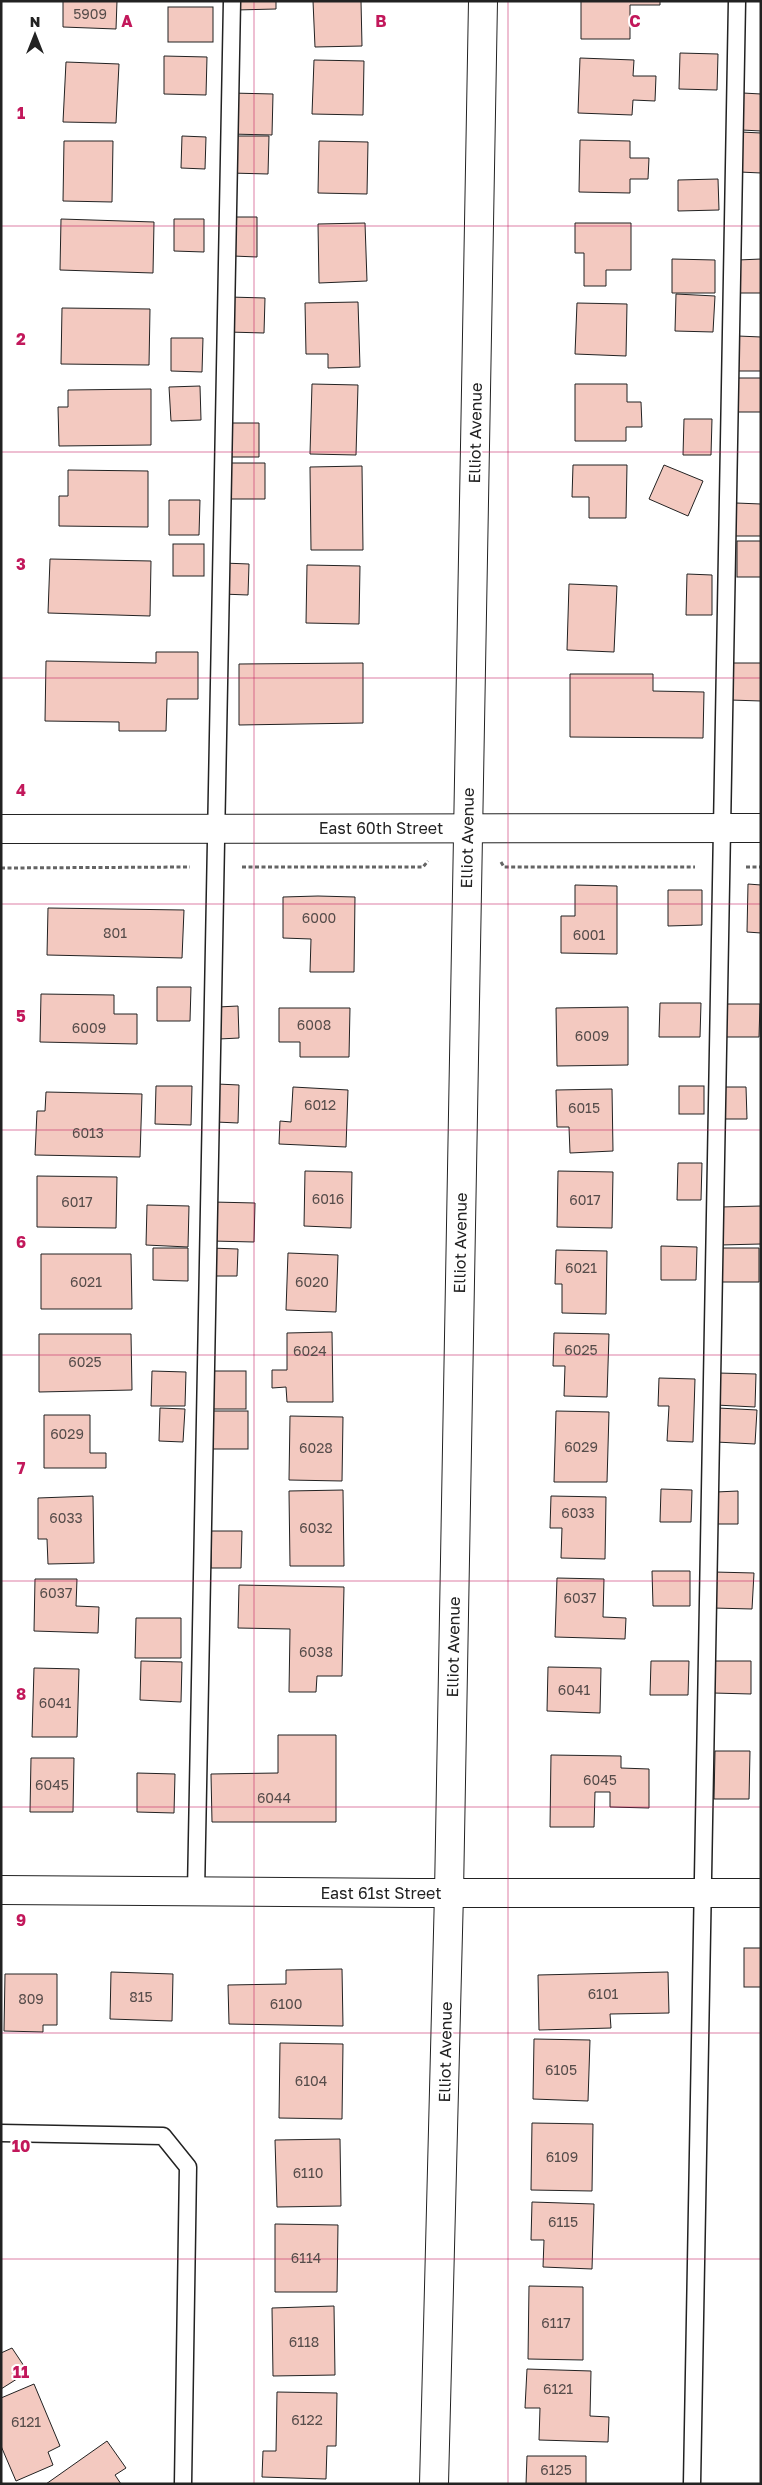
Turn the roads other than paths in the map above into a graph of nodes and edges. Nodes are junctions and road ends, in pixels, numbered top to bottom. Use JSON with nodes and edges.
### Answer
{"nodes":[{"id":1,"x":232,"y":1,"type":"edge"},
{"id":2,"x":483,"y":1,"type":"edge"},
{"id":3,"x":737,"y":1,"type":"edge"},
{"id":4,"x":467,"y":828,"type":"junction"},
{"id":5,"x":721,"y":828,"type":"junction"},
{"id":6,"x":761,"y":828,"type":"edge"},
{"id":7,"x":1,"y":829,"type":"edge"},
{"id":8,"x":216,"y":829,"type":"junction"},
{"id":9,"x":1,"y":1890,"type":"edge"},
{"id":10,"x":196,"y":1892,"type":"junction"},
{"id":11,"x":703,"y":1892,"type":"junction"},
{"id":12,"x":449,"y":1893,"type":"junction"},
{"id":13,"x":761,"y":1893,"type":"edge"},
{"id":14,"x":1,"y":2133,"type":"edge"},
{"id":15,"x":183,"y":2484,"type":"edge"},
{"id":16,"x":434,"y":2484,"type":"edge"},
{"id":17,"x":692,"y":2484,"type":"edge"}],
"edges":[{"from":1,"to":8,"type":"lane"},
{"from":2,"to":4,"type":"street","name":"Elliot Avenue"},
{"from":3,"to":5,"type":"lane"},
{"from":4,"to":5,"type":"street","name":"East 60th Street"},
{"from":4,"to":8,"type":"street","name":"East 60th Street"},
{"from":4,"to":12,"type":"street","name":"Elliot Avenue"},
{"from":5,"to":6,"type":"street","name":"East 60th Street"},
{"from":5,"to":11,"type":"lane"},
{"from":7,"to":8,"type":"street","name":"East 60th Street"},
{"from":8,"to":10,"type":"lane"},
{"from":9,"to":10,"type":"street","name":"East 61st Street"},
{"from":10,"to":12,"type":"street","name":"East 61st Street"},
{"from":11,"to":12,"type":"street","name":"East 61st Street"},
{"from":11,"to":13,"type":"street","name":"East 61st Street"},
{"from":11,"to":17,"type":"lane"},
{"from":12,"to":16,"type":"street","name":"Elliot Avenue"},
{"from":14,"to":15,"type":"lane"}]}
